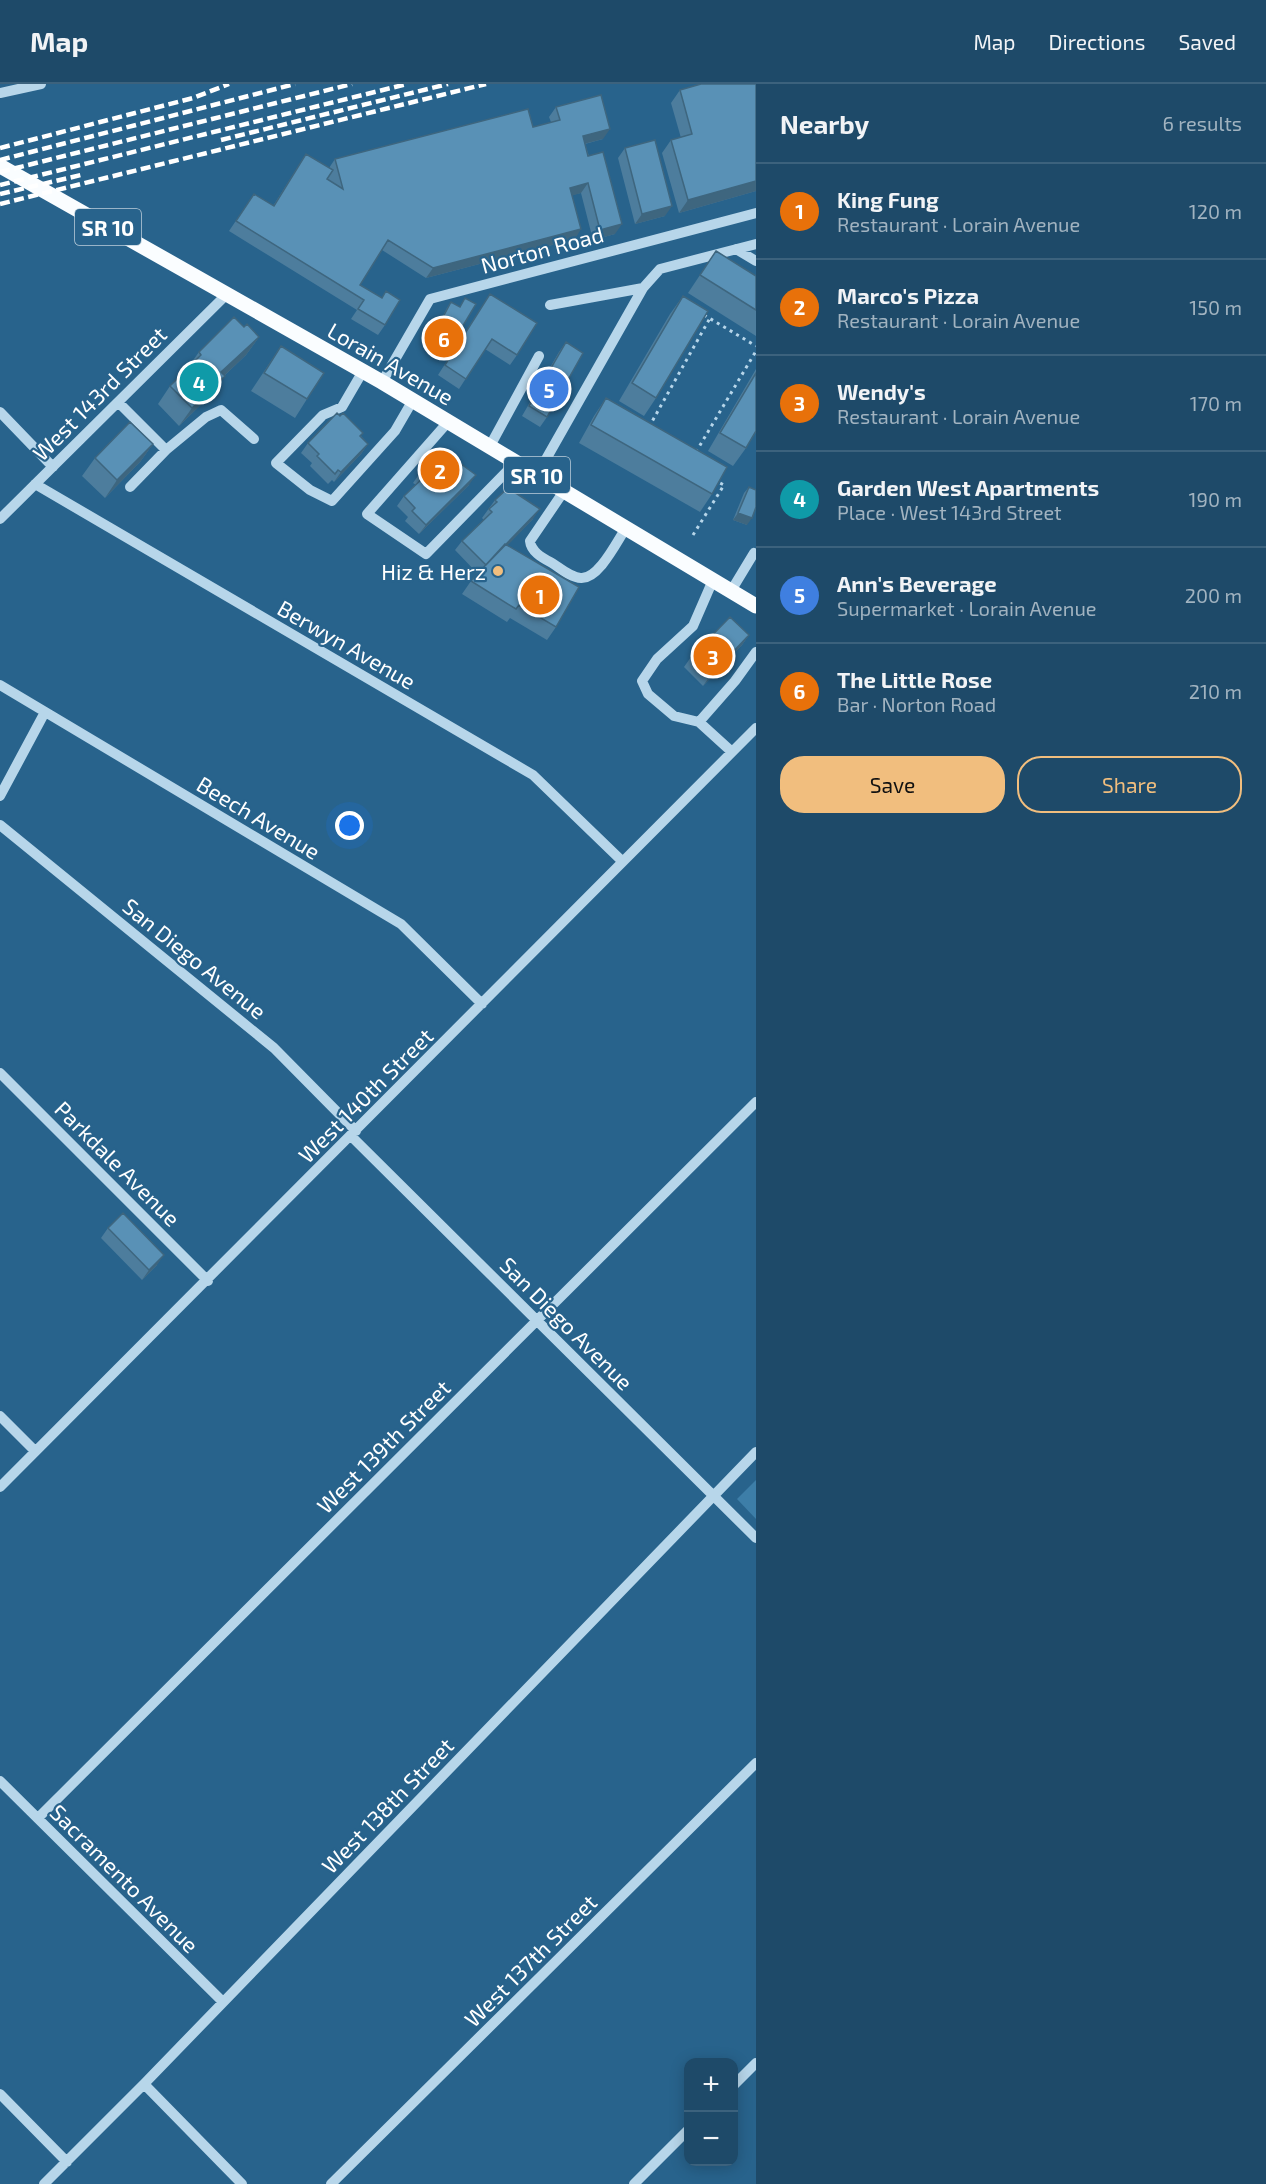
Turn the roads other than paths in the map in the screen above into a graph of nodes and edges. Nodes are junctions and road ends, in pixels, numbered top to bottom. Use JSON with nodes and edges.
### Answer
{"nodes":[{"id":1,"x":41,"y":84,"type":"edge"},
{"id":2,"x":0,"y":93,"type":"edge"},
{"id":3,"x":0,"y":166,"type":"edge"},
{"id":4,"x":756,"y":213,"type":"edge"},
{"id":5,"x":756,"y":244,"type":"edge"},
{"id":6,"x":736,"y":249,"type":"junction"},
{"id":7,"x":756,"y":261,"type":"edge"},
{"id":8,"x":643,"y":288,"type":"junction"},
{"id":9,"x":226,"y":295,"type":"junction"},
{"id":10,"x":550,"y":305,"type":"dead end"},
{"id":11,"x":539,"y":356,"type":"dead end"},
{"id":12,"x":363,"y":371,"type":"junction"},
{"id":13,"x":381,"y":382,"type":"junction"},
{"id":14,"x":413,"y":400,"type":"junction"},
{"id":15,"x":118,"y":402,"type":"junction"},
{"id":16,"x":0,"y":412,"type":"edge"},
{"id":17,"x":448,"y":422,"type":"junction"},
{"id":18,"x":254,"y":439,"type":"dead end"},
{"id":19,"x":490,"y":447,"type":"junction"},
{"id":20,"x":166,"y":450,"type":"junction"},
{"id":21,"x":516,"y":462,"type":"junction"},
{"id":22,"x":53,"y":467,"type":"junction"},
{"id":23,"x":537,"y":475,"type":"junction"},
{"id":24,"x":35,"y":484,"type":"junction"},
{"id":25,"x":130,"y":487,"type":"edge"},
{"id":26,"x":564,"y":491,"type":"junction"},
{"id":27,"x":0,"y":519,"type":"edge"},
{"id":28,"x":626,"y":528,"type":"junction"},
{"id":29,"x":755,"y":552,"type":"edge"},
{"id":30,"x":713,"y":580,"type":"junction"},
{"id":31,"x":731,"y":591,"type":"junction"},
{"id":32,"x":756,"y":606,"type":"edge"},
{"id":33,"x":756,"y":652,"type":"edge"},
{"id":34,"x":0,"y":685,"type":"edge"},
{"id":35,"x":45,"y":712,"type":"junction"},
{"id":36,"x":699,"y":722,"type":"junction"},
{"id":37,"x":756,"y":729,"type":"edge"},
{"id":38,"x":732,"y":752,"type":"junction"},
{"id":39,"x":0,"y":796,"type":"edge"},
{"id":40,"x":0,"y":825,"type":"edge"},
{"id":41,"x":622,"y":861,"type":"junction"},
{"id":42,"x":482,"y":1004,"type":"junction"},
{"id":43,"x":0,"y":1073,"type":"edge"},
{"id":44,"x":756,"y":1102,"type":"edge"},
{"id":45,"x":353,"y":1133,"type":"junction"},
{"id":46,"x":208,"y":1281,"type":"junction"},
{"id":47,"x":537,"y":1320,"type":"junction"},
{"id":48,"x":0,"y":1416,"type":"edge"},
{"id":49,"x":35,"y":1451,"type":"junction"},
{"id":50,"x":756,"y":1452,"type":"edge"},
{"id":51,"x":0,"y":1487,"type":"edge"},
{"id":52,"x":714,"y":1495,"type":"junction"},
{"id":53,"x":756,"y":1538,"type":"edge"},
{"id":54,"x":756,"y":1763,"type":"edge"},
{"id":55,"x":0,"y":1781,"type":"edge"},
{"id":56,"x":38,"y":1818,"type":"junction"},
{"id":57,"x":223,"y":2002,"type":"junction"},
{"id":58,"x":756,"y":2063,"type":"edge"},
{"id":59,"x":738,"y":2081,"type":"edge"},
{"id":60,"x":144,"y":2084,"type":"junction"},
{"id":61,"x":0,"y":2094,"type":"edge"},
{"id":62,"x":684,"y":2134,"type":"edge"},
{"id":63,"x":67,"y":2162,"type":"junction"},
{"id":64,"x":44,"y":2184,"type":"edge"},
{"id":65,"x":242,"y":2184,"type":"edge"},
{"id":66,"x":331,"y":2184,"type":"edge"},
{"id":67,"x":634,"y":2184,"type":"edge"}],
"edges":[{"from":1,"to":2,"type":"street"},
{"from":3,"to":9,"type":"main road","name":"Lorain Avenue","number":"SR 10"},
{"from":4,"to":13,"type":"street","name":"Norton Road"},
{"from":5,"to":6,"type":"street"},
{"from":6,"to":7,"type":"street"},
{"from":6,"to":8,"type":"street"},
{"from":8,"to":10,"type":"street"},
{"from":8,"to":23,"type":"street"},
{"from":9,"to":12,"type":"main road","name":"Lorain Avenue","number":"SR 10"},
{"from":9,"to":15,"type":"street","name":"West 143rd Street"},
{"from":11,"to":19,"type":"street"},
{"from":12,"to":13,"type":"main road","name":"Lorain Avenue","number":"SR 10"},
{"from":12,"to":14,"type":"street"},
{"from":13,"to":14,"type":"main road","name":"Lorain Avenue","number":"SR 10"},
{"from":14,"to":17,"type":"main road","name":"Lorain Avenue","number":"SR 10"},
{"from":15,"to":20,"type":"street"},
{"from":15,"to":22,"type":"street","name":"West 143rd Street"},
{"from":16,"to":22,"type":"street"},
{"from":17,"to":19,"type":"main road","name":"Lorain Avenue","number":"SR 10"},
{"from":17,"to":21,"type":"street"},
{"from":18,"to":20,"type":"street"},
{"from":19,"to":21,"type":"main road","name":"Lorain Avenue","number":"SR 10"},
{"from":20,"to":25,"type":"street"},
{"from":21,"to":23,"type":"main road","name":"Lorain Avenue","number":"SR 10"},
{"from":22,"to":24,"type":"street","name":"West 143rd Street"},
{"from":23,"to":26,"type":"main road","name":"Lorain Avenue","number":"SR 10"},
{"from":24,"to":27,"type":"street","name":"West 143rd Street"},
{"from":24,"to":41,"type":"street","name":"Berwyn Avenue"},
{"from":26,"to":28,"type":"main road","name":"Lorain Avenue","number":"SR 10"},
{"from":26,"to":28,"type":"street"},
{"from":28,"to":30,"type":"main road","name":"Lorain Avenue","number":"SR 10"},
{"from":29,"to":31,"type":"street"},
{"from":30,"to":31,"type":"main road","name":"Lorain Avenue","number":"SR 10"},
{"from":30,"to":36,"type":"street"},
{"from":31,"to":32,"type":"main road","name":"Lorain Avenue","number":"SR 10"},
{"from":33,"to":36,"type":"street"},
{"from":34,"to":35,"type":"street","name":"Beech Avenue"},
{"from":35,"to":39,"type":"street"},
{"from":35,"to":42,"type":"street","name":"Beech Avenue"},
{"from":36,"to":38,"type":"street"},
{"from":37,"to":38,"type":"street","name":"West 140th Street"},
{"from":38,"to":41,"type":"street","name":"West 140th Street"},
{"from":40,"to":45,"type":"street","name":"San Diego Avenue"},
{"from":41,"to":42,"type":"street","name":"West 140th Street"},
{"from":42,"to":45,"type":"street","name":"West 140th Street"},
{"from":43,"to":46,"type":"street","name":"Parkdale Avenue"},
{"from":44,"to":47,"type":"street","name":"West 139th Street"},
{"from":45,"to":46,"type":"street","name":"West 140th Street"},
{"from":45,"to":47,"type":"street","name":"San Diego Avenue"},
{"from":46,"to":49,"type":"street","name":"West 140th Street"},
{"from":47,"to":52,"type":"street","name":"San Diego Avenue"},
{"from":47,"to":56,"type":"street","name":"West 139th Street"},
{"from":48,"to":49,"type":"street"},
{"from":49,"to":51,"type":"street","name":"West 140th Street"},
{"from":50,"to":52,"type":"street","name":"West 138th Street"},
{"from":52,"to":53,"type":"street","name":"San Diego Avenue"},
{"from":52,"to":57,"type":"street","name":"West 138th Street"},
{"from":54,"to":66,"type":"street","name":"West 137th Street"},
{"from":55,"to":56,"type":"street","name":"Sacramento Avenue"},
{"from":56,"to":57,"type":"street","name":"Sacramento Avenue"},
{"from":57,"to":60,"type":"street","name":"West 138th Street"},
{"from":58,"to":59,"type":"street"},
{"from":60,"to":63,"type":"street","name":"West 138th Street"},
{"from":60,"to":65,"type":"street"},
{"from":61,"to":63,"type":"street"},
{"from":62,"to":67,"type":"street"},
{"from":63,"to":64,"type":"street","name":"West 138th Street"}]}
